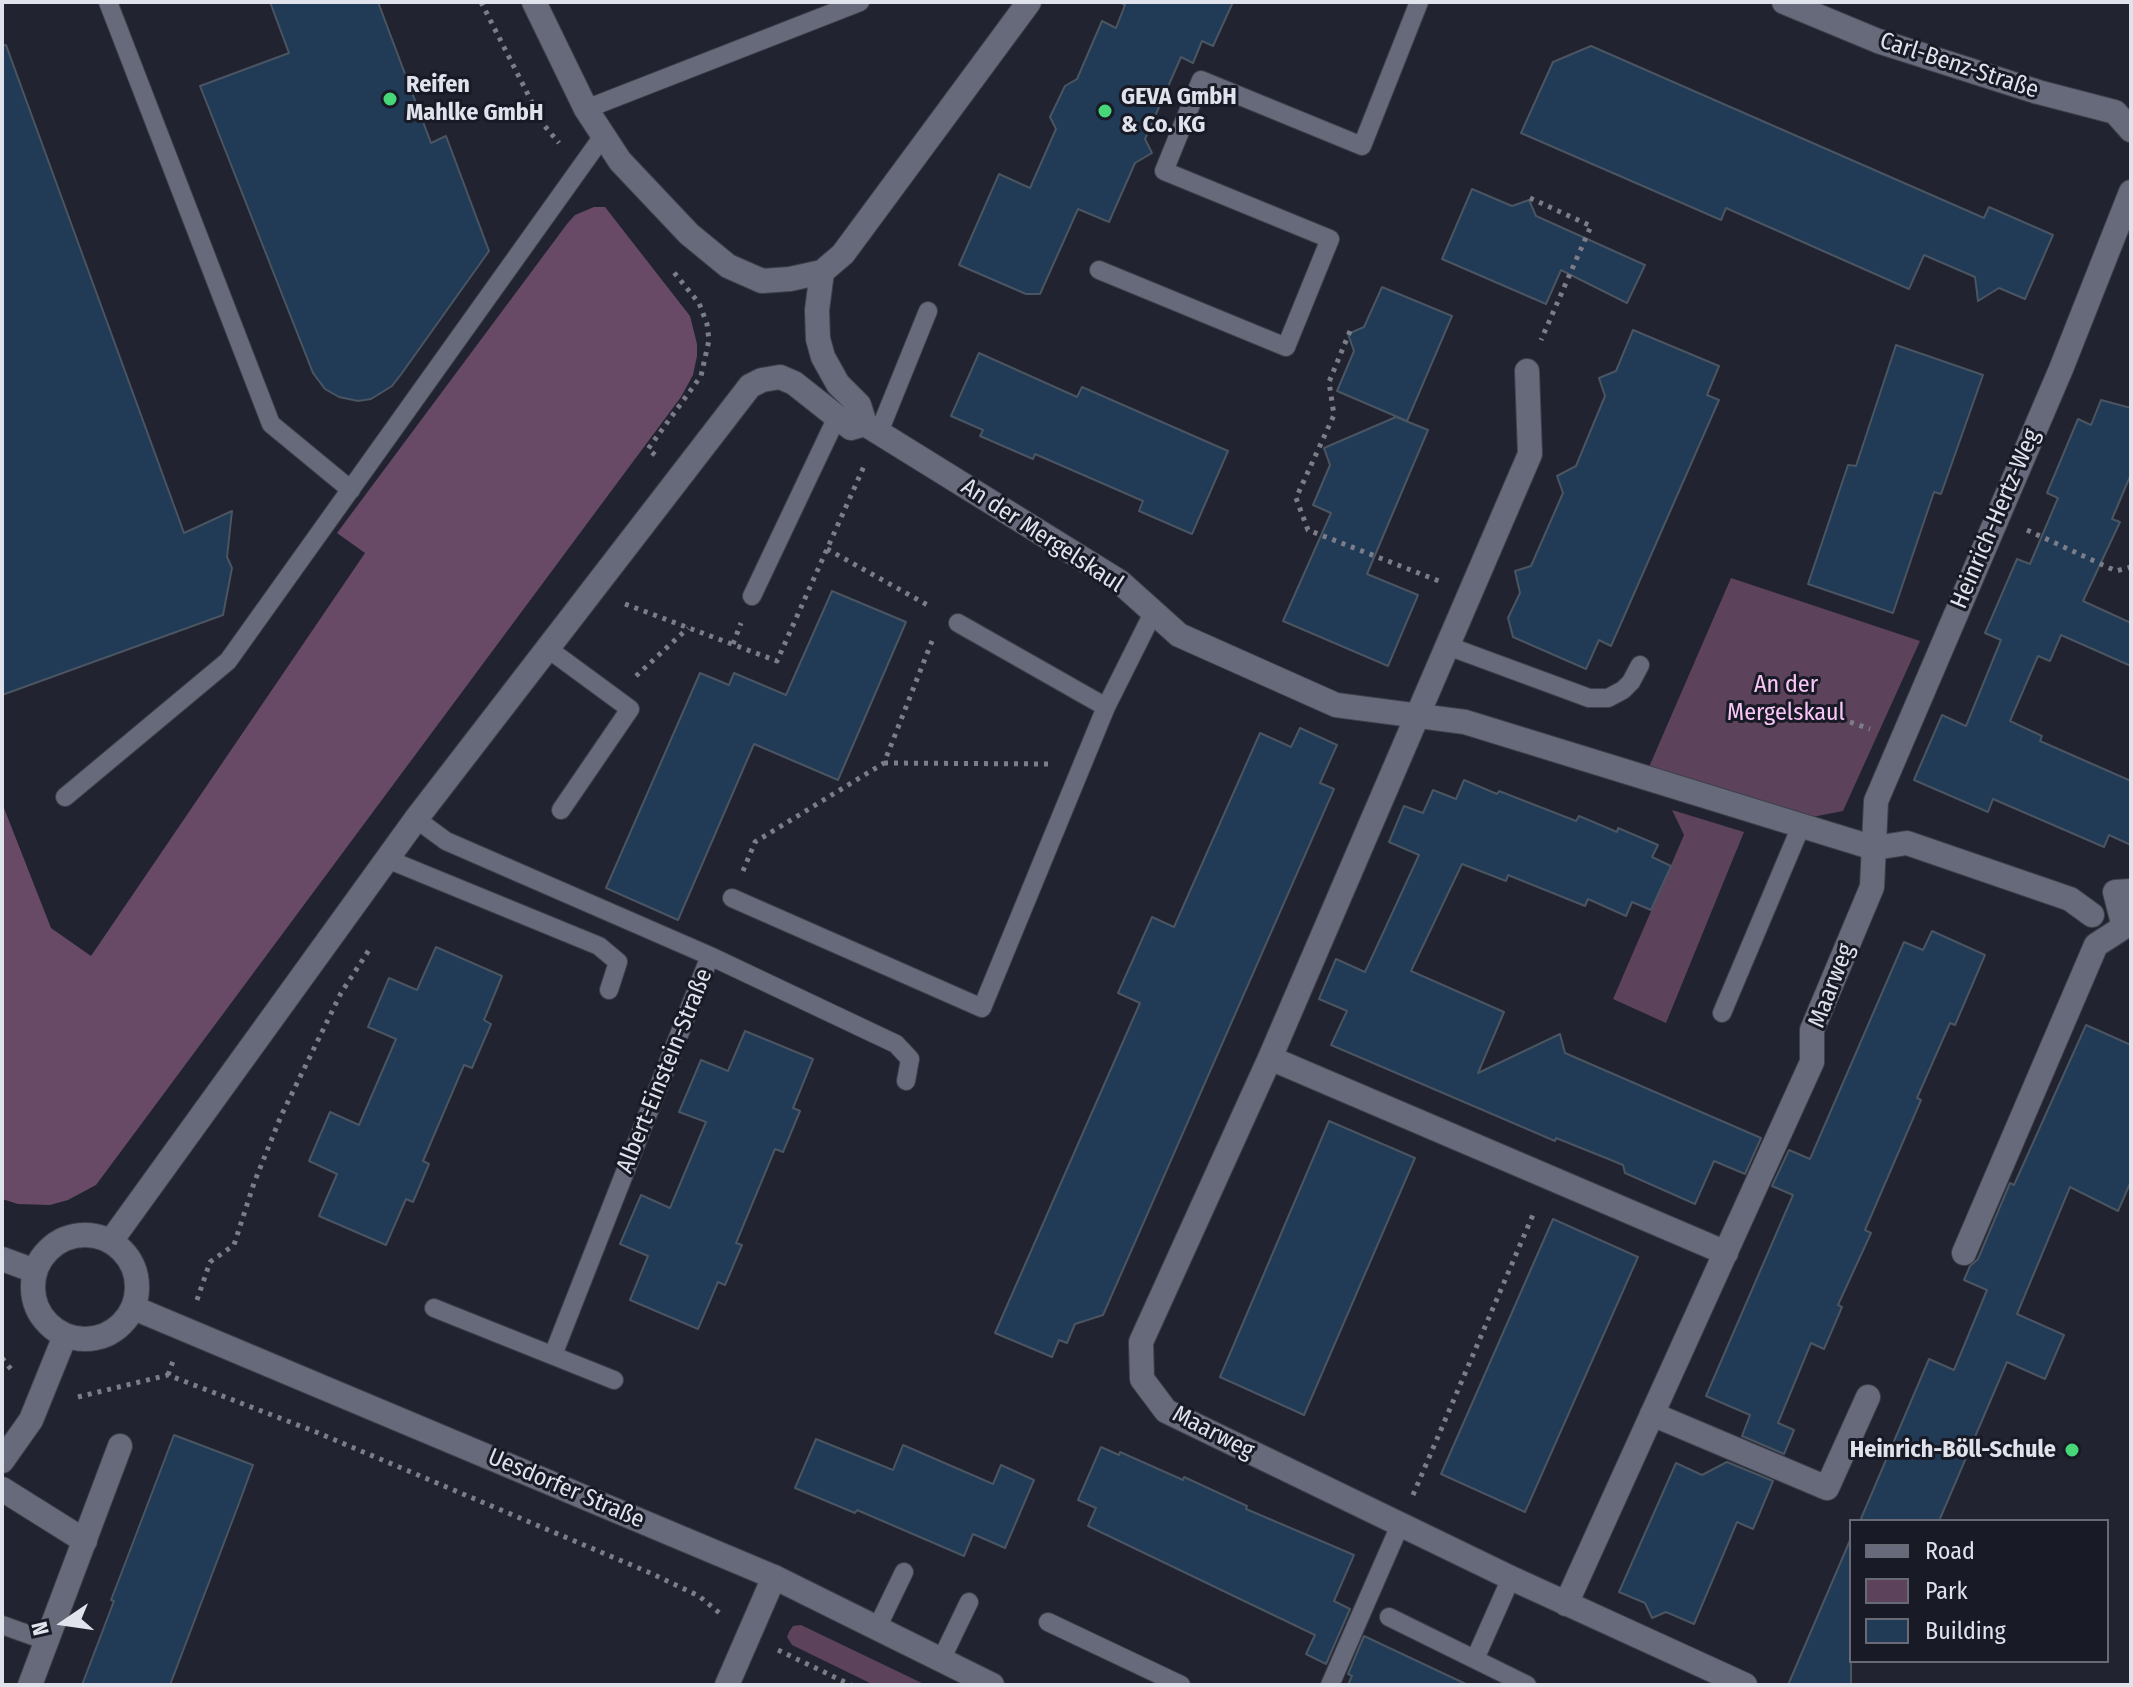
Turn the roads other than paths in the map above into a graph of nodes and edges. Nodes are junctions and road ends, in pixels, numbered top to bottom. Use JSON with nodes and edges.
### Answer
{"nodes":[{"id":1,"x":108,"y":2,"type":"edge"},
{"id":2,"x":534,"y":2,"type":"edge"},
{"id":3,"x":860,"y":2,"type":"edge"},
{"id":4,"x":1029,"y":2,"type":"edge"},
{"id":5,"x":1419,"y":2,"type":"edge"},
{"id":6,"x":1784,"y":2,"type":"edge"},
{"id":7,"x":586,"y":109,"type":"junction"},
{"id":8,"x":2131,"y":130,"type":"edge"},
{"id":9,"x":603,"y":136,"type":"junction"},
{"id":10,"x":2131,"y":192,"type":"edge"},
{"id":11,"x":1099,"y":270,"type":"dead end"},
{"id":12,"x":822,"y":272,"type":"junction"},
{"id":13,"x":928,"y":311,"type":"dead end"},
{"id":14,"x":1527,"y":371,"type":"road end"},
{"id":15,"x":836,"y":419,"type":"junction"},
{"id":16,"x":872,"y":428,"type":"junction"},
{"id":17,"x":351,"y":490,"type":"junction"},
{"id":18,"x":752,"y":596,"type":"dead end"},
{"id":19,"x":1153,"y":613,"type":"junction"},
{"id":20,"x":950,"y":618,"type":"road end"},
{"id":21,"x":1448,"y":646,"type":"junction"},
{"id":22,"x":547,"y":648,"type":"junction"},
{"id":23,"x":1640,"y":665,"type":"dead end"},
{"id":24,"x":1106,"y":707,"type":"junction"},
{"id":25,"x":1418,"y":716,"type":"junction"},
{"id":26,"x":65,"y":797,"type":"dead end"},
{"id":27,"x":561,"y":810,"type":"dead end"},
{"id":28,"x":416,"y":819,"type":"junction"},
{"id":29,"x":1801,"y":826,"type":"junction"},
{"id":30,"x":1874,"y":848,"type":"junction"},
{"id":31,"x":387,"y":859,"type":"junction"},
{"id":32,"x":2131,"y":891,"type":"edge"},
{"id":33,"x":732,"y":898,"type":"road end"},
{"id":34,"x":2092,"y":915,"type":"dead end"},
{"id":35,"x":2128,"y":928,"type":"edge"},
{"id":36,"x":710,"y":956,"type":"junction"},
{"id":37,"x":609,"y":990,"type":"dead end"},
{"id":38,"x":1722,"y":1013,"type":"dead end"},
{"id":39,"x":1270,"y":1058,"type":"junction"},
{"id":40,"x":906,"y":1081,"type":"dead end"},
{"id":41,"x":111,"y":1241,"type":"junction"},
{"id":42,"x":1726,"y":1253,"type":"junction"},
{"id":43,"x":1964,"y":1253,"type":"dead end"},
{"id":44,"x":2,"y":1259,"type":"edge"},
{"id":45,"x":35,"y":1271,"type":"junction"},
{"id":46,"x":134,"y":1308,"type":"junction"},
{"id":47,"x":434,"y":1308,"type":"dead end"},
{"id":48,"x":65,"y":1336,"type":"junction"},
{"id":49,"x":553,"y":1355,"type":"junction"},
{"id":50,"x":614,"y":1380,"type":"dead end"},
{"id":51,"x":1868,"y":1397,"type":"dead end"},
{"id":52,"x":1652,"y":1414,"type":"junction"},
{"id":53,"x":120,"y":1446,"type":"dead end"},
{"id":54,"x":2,"y":1461,"type":"edge"},
{"id":55,"x":2,"y":1489,"type":"edge"},
{"id":56,"x":1400,"y":1525,"type":"junction"},
{"id":57,"x":85,"y":1541,"type":"junction"},
{"id":58,"x":904,"y":1572,"type":"dead end"},
{"id":59,"x":774,"y":1577,"type":"junction"},
{"id":60,"x":1511,"y":1578,"type":"junction"},
{"id":61,"x":969,"y":1602,"type":"dead end"},
{"id":62,"x":1566,"y":1604,"type":"junction"},
{"id":63,"x":1389,"y":1617,"type":"dead end"},
{"id":64,"x":1048,"y":1622,"type":"dead end"},
{"id":65,"x":2,"y":1625,"type":"edge"},
{"id":66,"x":877,"y":1628,"type":"junction"},
{"id":67,"x":47,"y":1641,"type":"junction"},
{"id":68,"x":1475,"y":1659,"type":"junction"},
{"id":69,"x":941,"y":1660,"type":"junction"},
{"id":70,"x":30,"y":1685,"type":"edge"},
{"id":71,"x":727,"y":1685,"type":"edge"},
{"id":72,"x":992,"y":1685,"type":"edge"},
{"id":73,"x":1181,"y":1685,"type":"edge"},
{"id":74,"x":1330,"y":1685,"type":"edge"},
{"id":75,"x":1527,"y":1685,"type":"edge"},
{"id":76,"x":1745,"y":1685,"type":"edge"}],
"edges":[{"from":1,"to":17,"type":"lane"},
{"from":2,"to":7,"type":"street"},
{"from":3,"to":7,"type":"lane"},
{"from":4,"to":12,"type":"street"},
{"from":5,"to":11,"type":"lane"},
{"from":6,"to":8,"type":"street","name":"Carl-Benz-Straße"},
{"from":7,"to":9,"type":"street"},
{"from":9,"to":12,"type":"street"},
{"from":9,"to":17,"type":"lane"},
{"from":10,"to":30,"type":"street","name":"Heinrich-Hertz-Weg"},
{"from":12,"to":16,"type":"street","name":"An der Mergelskaul"},
{"from":13,"to":16,"type":"lane"},
{"from":14,"to":21,"type":"street"},
{"from":15,"to":16,"type":"street"},
{"from":15,"to":18,"type":"lane"},
{"from":15,"to":22,"type":"street"},
{"from":16,"to":19,"type":"street","name":"An der Mergelskaul"},
{"from":17,"to":26,"type":"lane"},
{"from":19,"to":24,"type":"lane"},
{"from":19,"to":25,"type":"street","name":"An der Mergelskaul"},
{"from":20,"to":24,"type":"lane"},
{"from":21,"to":23,"type":"lane"},
{"from":21,"to":25,"type":"street"},
{"from":22,"to":27,"type":"lane"},
{"from":22,"to":28,"type":"street"},
{"from":24,"to":33,"type":"lane"},
{"from":25,"to":29,"type":"street","name":"An der Mergelskaul"},
{"from":25,"to":39,"type":"street","name":"Maarweg"},
{"from":28,"to":31,"type":"street"},
{"from":28,"to":36,"type":"lane","name":"Albert-Einstein-Straße"},
{"from":29,"to":30,"type":"street","name":"An der Mergelskaul"},
{"from":29,"to":38,"type":"lane"},
{"from":30,"to":34,"type":"street","name":"An der Mergelskaul"},
{"from":30,"to":42,"type":"street","name":"Maarweg"},
{"from":31,"to":37,"type":"lane"},
{"from":31,"to":41,"type":"street"},
{"from":32,"to":35,"type":"street"},
{"from":35,"to":43,"type":"street"},
{"from":36,"to":40,"type":"lane"},
{"from":36,"to":49,"type":"lane","name":"Albert-Einstein-Straße"},
{"from":39,"to":42,"type":"street"},
{"from":39,"to":56,"type":"street","name":"Maarweg"},
{"from":41,"to":45,"type":"street"},
{"from":41,"to":46,"type":"street"},
{"from":42,"to":52,"type":"street","name":"Maarweg"},
{"from":44,"to":45,"type":"street"},
{"from":45,"to":48,"type":"street"},
{"from":46,"to":48,"type":"street"},
{"from":46,"to":59,"type":"street","name":"Uesdorfer Straße"},
{"from":47,"to":49,"type":"lane"},
{"from":48,"to":54,"type":"street"},
{"from":49,"to":50,"type":"lane"},
{"from":51,"to":52,"type":"street"},
{"from":52,"to":62,"type":"street","name":"Maarweg"},
{"from":53,"to":57,"type":"street"},
{"from":55,"to":57,"type":"street"},
{"from":56,"to":60,"type":"street","name":"Maarweg"},
{"from":56,"to":74,"type":"lane"},
{"from":57,"to":67,"type":"street"},
{"from":58,"to":66,"type":"lane"},
{"from":59,"to":66,"type":"street","name":"Uesdorfer Straße"},
{"from":59,"to":71,"type":"street"},
{"from":60,"to":62,"type":"street","name":"Maarweg"},
{"from":60,"to":68,"type":"lane"},
{"from":61,"to":69,"type":"lane"},
{"from":62,"to":76,"type":"street","name":"Maarweg"},
{"from":63,"to":68,"type":"lane"},
{"from":64,"to":73,"type":"lane"},
{"from":65,"to":67,"type":"lane"},
{"from":66,"to":69,"type":"street","name":"Uesdorfer Straße"},
{"from":67,"to":70,"type":"street"},
{"from":68,"to":75,"type":"lane"},
{"from":69,"to":72,"type":"street","name":"Uesdorfer Straße"}]}
